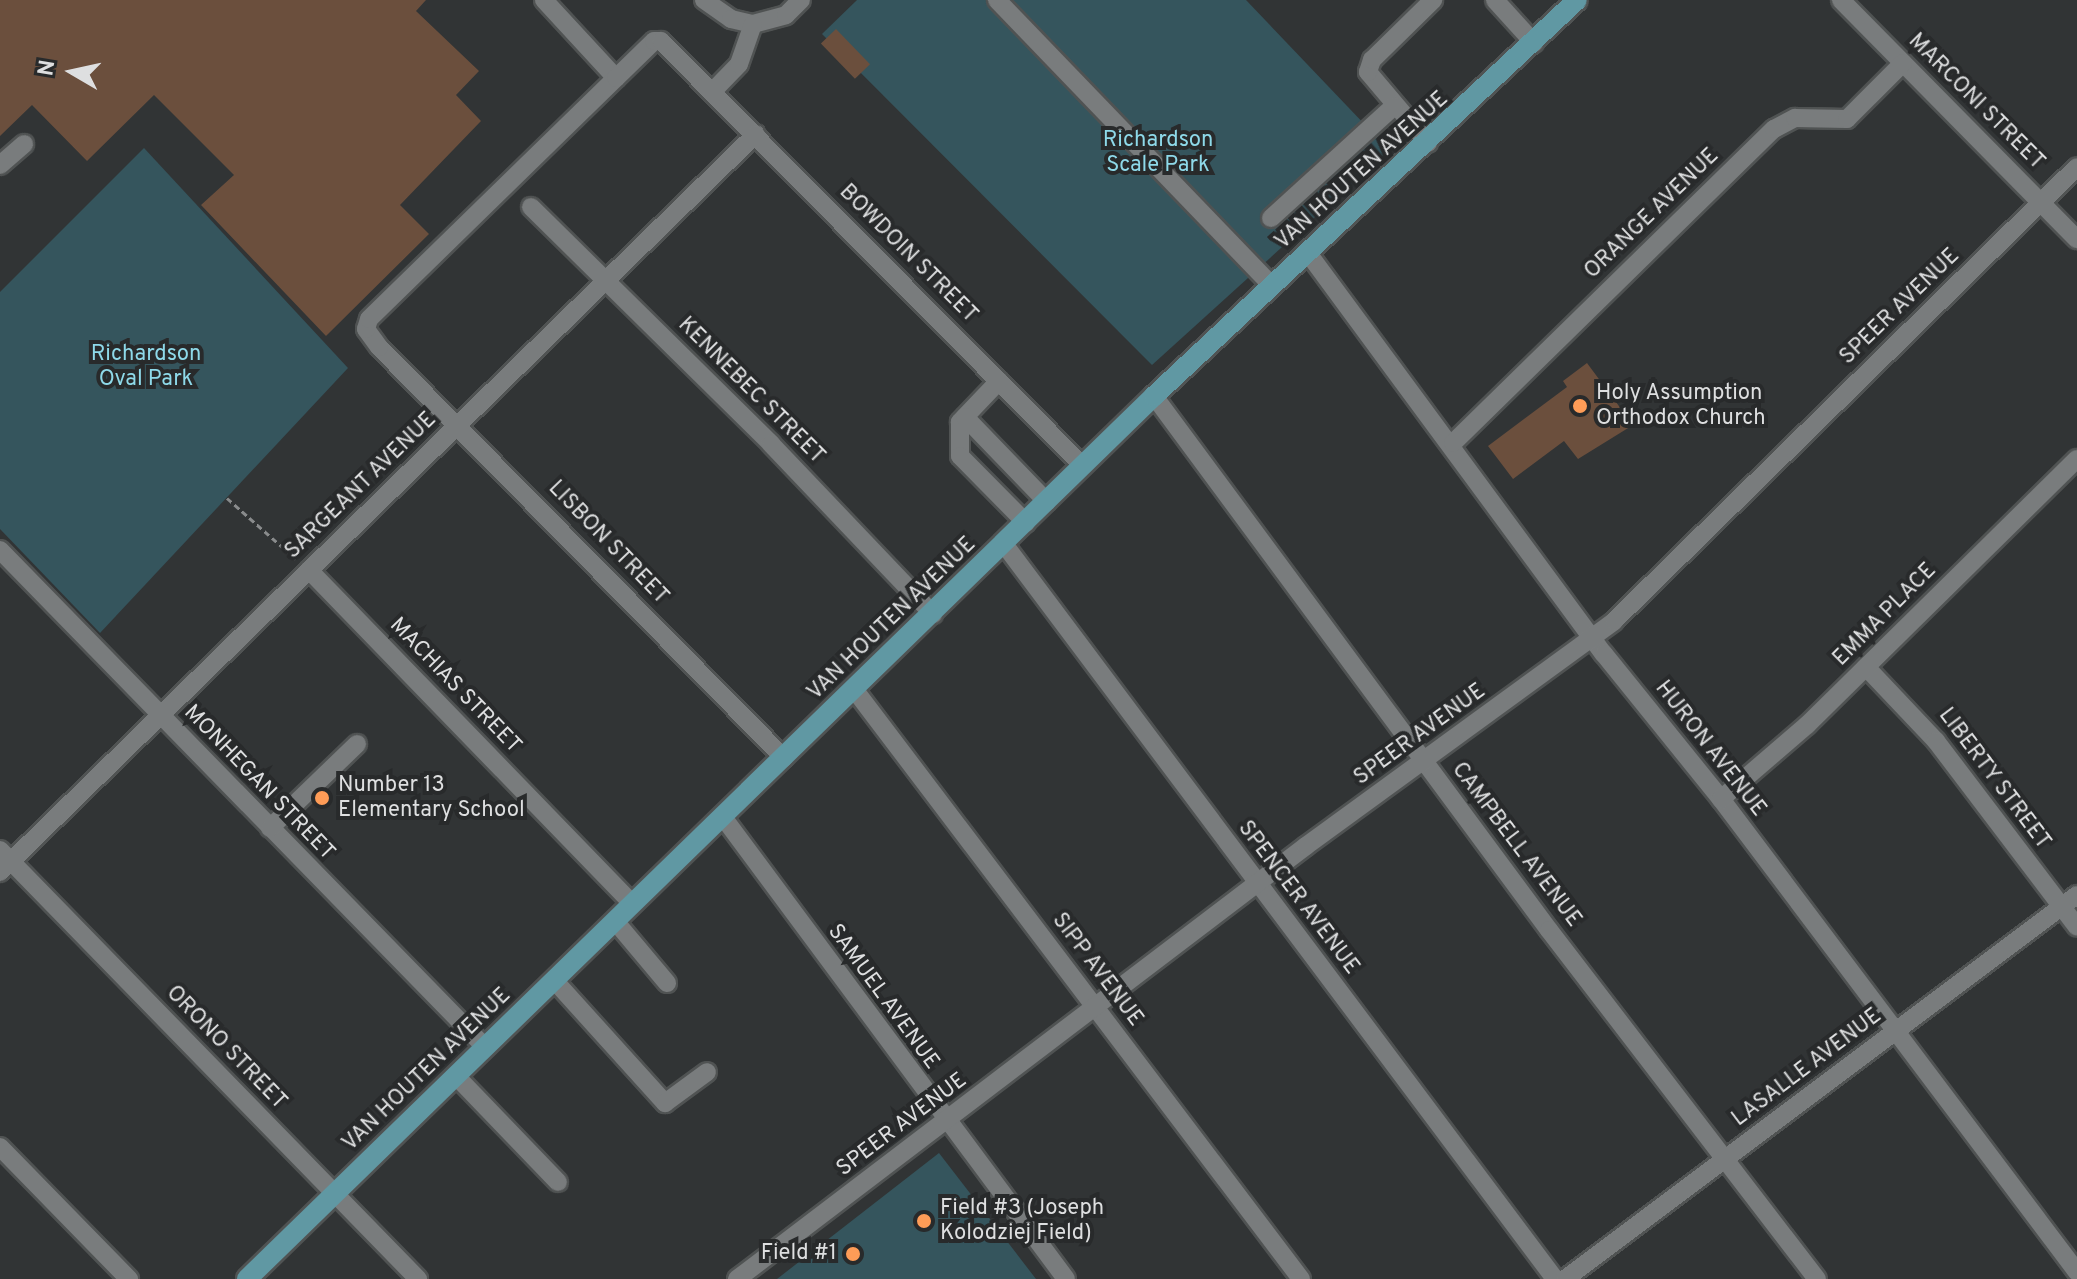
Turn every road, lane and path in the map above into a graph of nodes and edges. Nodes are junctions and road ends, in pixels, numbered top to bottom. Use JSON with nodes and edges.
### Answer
{"nodes":[{"id":1,"x":544,"y":0,"type":"edge"},
{"id":2,"x":704,"y":0,"type":"edge"},
{"id":3,"x":801,"y":0,"type":"edge"},
{"id":4,"x":997,"y":0,"type":"edge"},
{"id":5,"x":1433,"y":0,"type":"edge"},
{"id":6,"x":1495,"y":0,"type":"edge"},
{"id":7,"x":1577,"y":0,"type":"edge"},
{"id":8,"x":1841,"y":0,"type":"edge"},
{"id":9,"x":753,"y":24,"type":"junction"},
{"id":10,"x":1534,"y":43,"type":"junction"},
{"id":11,"x":1903,"y":63,"type":"junction"},
{"id":12,"x":616,"y":78,"type":"junction"},
{"id":13,"x":713,"y":91,"type":"junction"},
{"id":14,"x":1394,"y":106,"type":"junction"},
{"id":15,"x":756,"y":134,"type":"junction"},
{"id":16,"x":1428,"y":143,"type":"junction"},
{"id":17,"x":24,"y":144,"type":"dead end"},
{"id":18,"x":0,"y":165,"type":"edge"},
{"id":19,"x":2077,"y":167,"type":"edge"},
{"id":20,"x":2041,"y":202,"type":"junction"},
{"id":21,"x":531,"y":207,"type":"dead end"},
{"id":22,"x":1271,"y":218,"type":"dead end"},
{"id":23,"x":2077,"y":239,"type":"edge"},
{"id":24,"x":1308,"y":253,"type":"junction"},
{"id":25,"x":605,"y":281,"type":"junction"},
{"id":26,"x":1272,"y":286,"type":"junction"},
{"id":27,"x":999,"y":381,"type":"junction"},
{"id":28,"x":1154,"y":396,"type":"junction"},
{"id":29,"x":965,"y":417,"type":"junction"},
{"id":30,"x":459,"y":425,"type":"junction"},
{"id":31,"x":1453,"y":443,"type":"junction"},
{"id":32,"x":2077,"y":459,"type":"edge"},
{"id":33,"x":1083,"y":466,"type":"junction"},
{"id":34,"x":227,"y":498,"type":"dead end"},
{"id":35,"x":1047,"y":502,"type":"junction"},
{"id":36,"x":1026,"y":523,"type":"junction"},
{"id":37,"x":1004,"y":544,"type":"junction"},
{"id":38,"x":0,"y":550,"type":"edge"},
{"id":39,"x":309,"y":570,"type":"junction"},
{"id":40,"x":933,"y":614,"type":"junction"},
{"id":41,"x":1593,"y":635,"type":"junction"},
{"id":42,"x":1866,"y":667,"type":"junction"},
{"id":43,"x":854,"y":689,"type":"junction"},
{"id":44,"x":161,"y":716,"type":"junction"},
{"id":45,"x":357,"y":744,"type":"dead end"},
{"id":46,"x":784,"y":758,"type":"junction"},
{"id":47,"x":1425,"y":763,"type":"junction"},
{"id":48,"x":1721,"y":799,"type":"junction"},
{"id":49,"x":723,"y":817,"type":"junction"},
{"id":50,"x":270,"y":828,"type":"junction"},
{"id":51,"x":4,"y":861,"type":"edge"},
{"id":52,"x":1258,"y":886,"type":"junction"},
{"id":53,"x":2077,"y":895,"type":"edge"},
{"id":54,"x":633,"y":904,"type":"junction"},
{"id":55,"x":2062,"y":907,"type":"junction"},
{"id":56,"x":615,"y":921,"type":"junction"},
{"id":57,"x":2077,"y":927,"type":"edge"},
{"id":58,"x":554,"y":980,"type":"junction"},
{"id":59,"x":667,"y":983,"type":"dead end"},
{"id":60,"x":1096,"y":1008,"type":"junction"},
{"id":61,"x":1895,"y":1032,"type":"junction"},
{"id":62,"x":485,"y":1047,"type":"junction"},
{"id":63,"x":707,"y":1072,"type":"dead end"},
{"id":64,"x":456,"y":1076,"type":"junction"},
{"id":65,"x":946,"y":1122,"type":"junction"},
{"id":66,"x":0,"y":1147,"type":"edge"},
{"id":67,"x":1726,"y":1158,"type":"junction"},
{"id":68,"x":558,"y":1182,"type":"dead end"},
{"id":69,"x":335,"y":1194,"type":"junction"},
{"id":70,"x":2077,"y":1272,"type":"edge"},
{"id":71,"x":129,"y":1279,"type":"edge"},
{"id":72,"x":247,"y":1279,"type":"edge"},
{"id":73,"x":418,"y":1279,"type":"edge"},
{"id":74,"x":737,"y":1279,"type":"edge"},
{"id":75,"x":1066,"y":1279,"type":"edge"},
{"id":76,"x":1301,"y":1279,"type":"edge"},
{"id":77,"x":1555,"y":1279,"type":"edge"},
{"id":78,"x":1565,"y":1279,"type":"edge"},
{"id":79,"x":1817,"y":1279,"type":"edge"}],
"edges":[{"from":1,"to":12,"type":"street"},
{"from":2,"to":9,"type":"street"},
{"from":3,"to":9,"type":"street"},
{"from":4,"to":26,"type":"street"},
{"from":5,"to":14,"type":"street"},
{"from":6,"to":10,"type":"street"},
{"from":7,"to":10,"type":"main road","name":"VAN HOUTEN AVENUE"},
{"from":8,"to":11,"type":"street","name":"MARCONI STREET"},
{"from":9,"to":13,"type":"street"},
{"from":10,"to":16,"type":"main road","name":"VAN HOUTEN AVENUE"},
{"from":11,"to":20,"type":"street","name":"MARCONI STREET"},
{"from":11,"to":31,"type":"street","name":"ORANGE AVENUE"},
{"from":12,"to":13,"type":"street","name":"BOWDOIN STREET"},
{"from":12,"to":30,"type":"street","name":"LISBON STREET"},
{"from":13,"to":15,"type":"street","name":"BOWDOIN STREET"},
{"from":14,"to":16,"type":"street"},
{"from":14,"to":22,"type":"street"},
{"from":15,"to":25,"type":"street","name":"SARGEANT AVENUE"},
{"from":15,"to":27,"type":"street","name":"BOWDOIN STREET"},
{"from":16,"to":24,"type":"main road","name":"VAN HOUTEN AVENUE"},
{"from":17,"to":18,"type":"street"},
{"from":19,"to":20,"type":"street","name":"SPEER AVENUE"},
{"from":20,"to":23,"type":"street","name":"MARCONI STREET"},
{"from":20,"to":41,"type":"street","name":"SPEER AVENUE"},
{"from":21,"to":25,"type":"street","name":"KENNEBEC STREET"},
{"from":24,"to":26,"type":"main road","name":"VAN HOUTEN AVENUE"},
{"from":24,"to":31,"type":"street","name":"HURON AVENUE"},
{"from":25,"to":30,"type":"street","name":"SARGEANT AVENUE"},
{"from":25,"to":40,"type":"street","name":"KENNEBEC STREET"},
{"from":26,"to":28,"type":"main road","name":"VAN HOUTEN AVENUE"},
{"from":27,"to":29,"type":"street"},
{"from":27,"to":33,"type":"street","name":"BOWDOIN STREET"},
{"from":28,"to":33,"type":"main road","name":"VAN HOUTEN AVENUE"},
{"from":28,"to":47,"type":"street","name":"CAMPBELL AVENUE"},
{"from":29,"to":35,"type":"street"},
{"from":29,"to":36,"type":"street"},
{"from":30,"to":39,"type":"street","name":"SARGEANT AVENUE"},
{"from":30,"to":46,"type":"street","name":"LISBON STREET"},
{"from":31,"to":41,"type":"street","name":"HURON AVENUE"},
{"from":32,"to":42,"type":"street","name":"EMMA PLACE"},
{"from":33,"to":35,"type":"main road","name":"VAN HOUTEN AVENUE"},
{"from":34,"to":39,"type":"path"},
{"from":35,"to":36,"type":"main road","name":"VAN HOUTEN AVENUE"},
{"from":36,"to":37,"type":"main road","name":"VAN HOUTEN AVENUE"},
{"from":37,"to":40,"type":"main road","name":"VAN HOUTEN AVENUE"},
{"from":37,"to":52,"type":"street","name":"SPENCER AVENUE"},
{"from":38,"to":44,"type":"street","name":"MONHEGAN STREET"},
{"from":39,"to":44,"type":"street","name":"SARGEANT AVENUE"},
{"from":39,"to":54,"type":"street","name":"MACHIAS STREET"},
{"from":40,"to":43,"type":"main road","name":"VAN HOUTEN AVENUE"},
{"from":41,"to":47,"type":"street","name":"SPEER AVENUE"},
{"from":41,"to":48,"type":"street","name":"HURON AVENUE"},
{"from":42,"to":48,"type":"street","name":"EMMA PLACE"},
{"from":42,"to":55,"type":"street","name":"LIBERTY STREET"},
{"from":43,"to":46,"type":"main road","name":"VAN HOUTEN AVENUE"},
{"from":43,"to":60,"type":"street","name":"SIPP AVENUE"},
{"from":44,"to":50,"type":"street","name":"MONHEGAN STREET"},
{"from":44,"to":51,"type":"street","name":"SARGEANT AVENUE"},
{"from":45,"to":50,"type":"street"},
{"from":46,"to":49,"type":"main road","name":"VAN HOUTEN AVENUE"},
{"from":47,"to":52,"type":"street","name":"SPEER AVENUE"},
{"from":47,"to":67,"type":"street","name":"CAMPBELL AVENUE"},
{"from":48,"to":61,"type":"street","name":"HURON AVENUE"},
{"from":49,"to":54,"type":"main road","name":"VAN HOUTEN AVENUE"},
{"from":49,"to":65,"type":"street","name":"SAMUEL AVENUE"},
{"from":50,"to":62,"type":"street","name":"MONHEGAN STREET"},
{"from":51,"to":69,"type":"street","name":"ORONO STREET"},
{"from":52,"to":60,"type":"street","name":"SPEER AVENUE"},
{"from":52,"to":77,"type":"street","name":"SPENCER AVENUE"},
{"from":53,"to":55,"type":"street","name":"LASALLE AVENUE"},
{"from":54,"to":56,"type":"main road","name":"VAN HOUTEN AVENUE"},
{"from":55,"to":57,"type":"street","name":"LIBERTY STREET"},
{"from":55,"to":61,"type":"street","name":"LASALLE AVENUE"},
{"from":56,"to":58,"type":"main road","name":"VAN HOUTEN AVENUE"},
{"from":56,"to":59,"type":"street"},
{"from":58,"to":62,"type":"main road","name":"VAN HOUTEN AVENUE"},
{"from":58,"to":63,"type":"street"},
{"from":60,"to":65,"type":"street","name":"SPEER AVENUE"},
{"from":60,"to":76,"type":"street","name":"SIPP AVENUE"},
{"from":61,"to":67,"type":"street","name":"LASALLE AVENUE"},
{"from":61,"to":70,"type":"street","name":"HURON AVENUE"},
{"from":62,"to":64,"type":"main road","name":"VAN HOUTEN AVENUE"},
{"from":64,"to":68,"type":"street"},
{"from":64,"to":69,"type":"main road","name":"VAN HOUTEN AVENUE"},
{"from":65,"to":74,"type":"street","name":"SPEER AVENUE"},
{"from":65,"to":75,"type":"street","name":"SAMUEL AVENUE"},
{"from":66,"to":71,"type":"street"},
{"from":67,"to":78,"type":"street","name":"LASALLE AVENUE"},
{"from":67,"to":79,"type":"street","name":"CAMPBELL AVENUE"},
{"from":69,"to":72,"type":"main road","name":"VAN HOUTEN AVENUE"},
{"from":69,"to":73,"type":"street","name":"ORONO STREET"}]}
